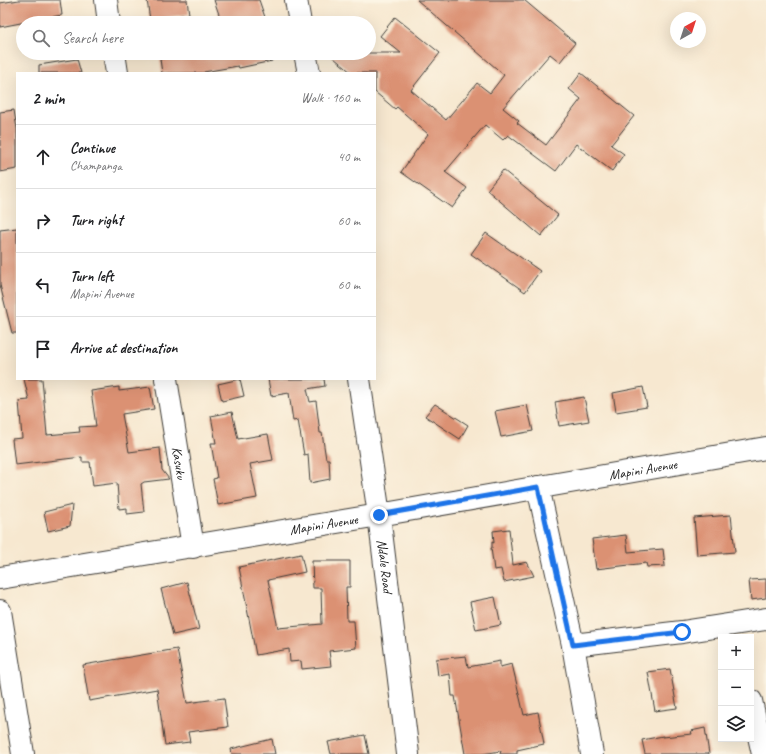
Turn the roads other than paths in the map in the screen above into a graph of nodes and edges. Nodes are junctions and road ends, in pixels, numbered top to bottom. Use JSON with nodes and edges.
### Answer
{"nodes":[{"id":1,"x":106,"y":0,"type":"edge"},
{"id":2,"x":296,"y":0,"type":"edge"},
{"id":3,"x":108,"y":16,"type":"edge"},
{"id":4,"x":299,"y":16,"type":"edge"},
{"id":5,"x":115,"y":60,"type":"edge"},
{"id":6,"x":306,"y":60,"type":"edge"},
{"id":7,"x":117,"y":72,"type":"edge"},
{"id":8,"x":309,"y":72,"type":"edge"},
{"id":9,"x":166,"y":380,"type":"edge"},
{"id":10,"x":359,"y":380,"type":"edge"},
{"id":11,"x":766,"y":448,"type":"edge"},
{"id":12,"x":538,"y":487,"type":"junction"},
{"id":13,"x":379,"y":515,"type":"junction"},
{"id":14,"x":193,"y":546,"type":"junction"},
{"id":15,"x":0,"y":578,"type":"edge"},
{"id":16,"x":0,"y":611,"type":"edge"},
{"id":17,"x":766,"y":620,"type":"edge"},
{"id":18,"x":735,"y":631,"type":"edge"},
{"id":19,"x":573,"y":645,"type":"junction"},
{"id":20,"x":752,"y":706,"type":"edge"},
{"id":21,"x":23,"y":754,"type":"edge"},
{"id":22,"x":408,"y":754,"type":"edge"},
{"id":23,"x":592,"y":754,"type":"edge"},
{"id":24,"x":763,"y":754,"type":"edge"}],
"edges":[{"from":1,"to":3,"type":"street"},
{"from":2,"to":4,"type":"street"},
{"from":5,"to":7,"type":"street"},
{"from":6,"to":8,"type":"street"},
{"from":9,"to":14,"type":"street","name":"Kasuku"},
{"from":10,"to":13,"type":"street","name":"Ndale Road"},
{"from":11,"to":12,"type":"street","name":"Mapini Avenue"},
{"from":12,"to":13,"type":"street","name":"Mapini Avenue"},
{"from":12,"to":19,"type":"street"},
{"from":13,"to":14,"type":"street","name":"Mapini Avenue"},
{"from":13,"to":22,"type":"street","name":"Ndale Road"},
{"from":14,"to":15,"type":"street","name":"Mapini Avenue"},
{"from":16,"to":21,"type":"street"},
{"from":17,"to":18,"type":"street"},
{"from":18,"to":19,"type":"street"},
{"from":19,"to":23,"type":"street"},
{"from":20,"to":24,"type":"street"}]}
